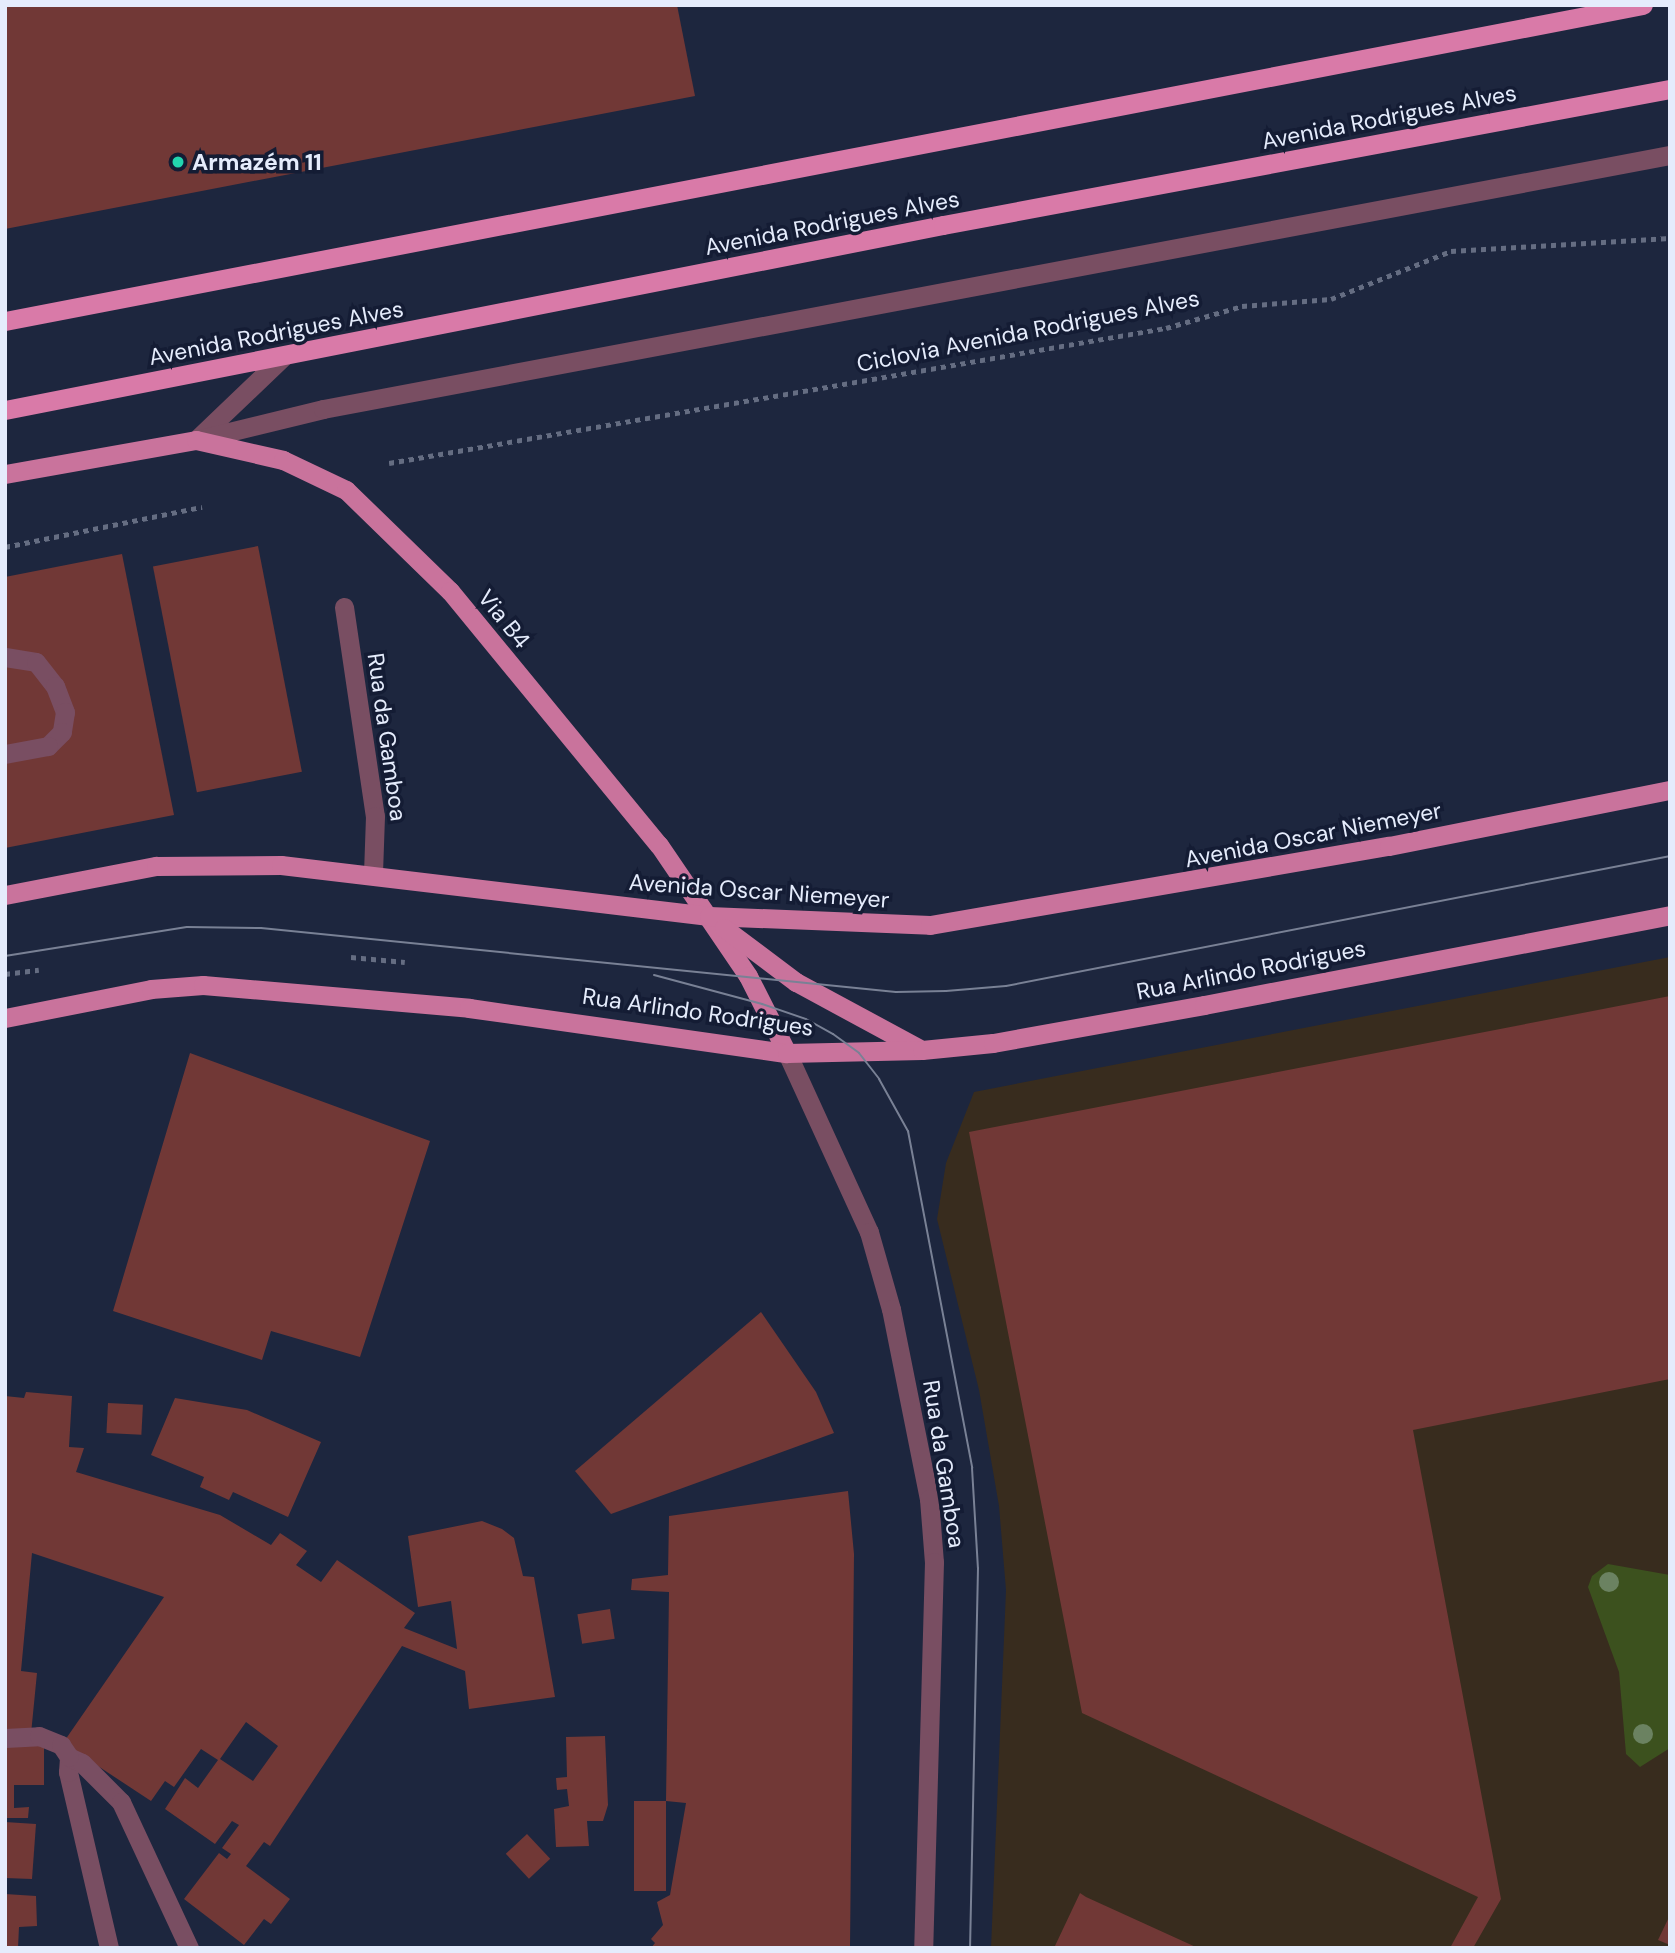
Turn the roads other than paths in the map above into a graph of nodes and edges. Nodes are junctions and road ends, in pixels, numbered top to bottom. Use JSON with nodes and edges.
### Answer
{"nodes":[{"id":1,"x":1643,"y":5,"type":"edge"},
{"id":2,"x":1670,"y":89,"type":"edge"},
{"id":3,"x":1670,"y":155,"type":"edge"},
{"id":4,"x":5,"y":321,"type":"edge"},
{"id":5,"x":284,"y":356,"type":"junction"},
{"id":6,"x":5,"y":410,"type":"edge"},
{"id":7,"x":196,"y":440,"type":"junction"},
{"id":8,"x":5,"y":474,"type":"edge"},
{"id":9,"x":344,"y":607,"type":"dead end"},
{"id":10,"x":5,"y":657,"type":"edge"},
{"id":11,"x":5,"y":754,"type":"edge"},
{"id":12,"x":1670,"y":790,"type":"edge"},
{"id":13,"x":373,"y":874,"type":"junction"},
{"id":14,"x":5,"y":895,"type":"edge"},
{"id":15,"x":1670,"y":915,"type":"edge"},
{"id":16,"x":709,"y":916,"type":"junction"},
{"id":17,"x":5,"y":1018,"type":"edge"},
{"id":18,"x":922,"y":1050,"type":"junction"},
{"id":19,"x":787,"y":1053,"type":"junction"},
{"id":20,"x":5,"y":1738,"type":"edge"},
{"id":21,"x":69,"y":1757,"type":"junction"},
{"id":22,"x":109,"y":1948,"type":"edge"},
{"id":23,"x":189,"y":1948,"type":"edge"},
{"id":24,"x":923,"y":1948,"type":"edge"}],
"edges":[{"from":1,"to":4,"type":"highway"},
{"from":2,"to":5,"type":"highway","name":"Avenida Rodrigues Alves"},
{"from":3,"to":7,"type":"street"},
{"from":5,"to":6,"type":"highway","name":"Avenida Rodrigues Alves"},
{"from":5,"to":7,"type":"street"},
{"from":7,"to":8,"type":"main road"},
{"from":7,"to":16,"type":"main road","name":"Via B4"},
{"from":9,"to":13,"type":"street","name":"Rua da Gamboa"},
{"from":10,"to":11,"type":"street"},
{"from":12,"to":16,"type":"main road","name":"Avenida Oscar Niemeyer"},
{"from":13,"to":14,"type":"main road","name":"Avenida Oscar Niemeyer"},
{"from":13,"to":16,"type":"main road","name":"Avenida Oscar Niemeyer"},
{"from":15,"to":18,"type":"main road","name":"Rua Arlindo Rodrigues"},
{"from":16,"to":18,"type":"main road"},
{"from":16,"to":19,"type":"main road","name":"Via B4"},
{"from":17,"to":19,"type":"main road","name":"Rua Arlindo Rodrigues"},
{"from":18,"to":19,"type":"main road","name":"Rua Arlindo Rodrigues"},
{"from":19,"to":24,"type":"street","name":"Rua da Gamboa"},
{"from":20,"to":21,"type":"street"},
{"from":21,"to":22,"type":"street"},
{"from":21,"to":23,"type":"street"}]}
